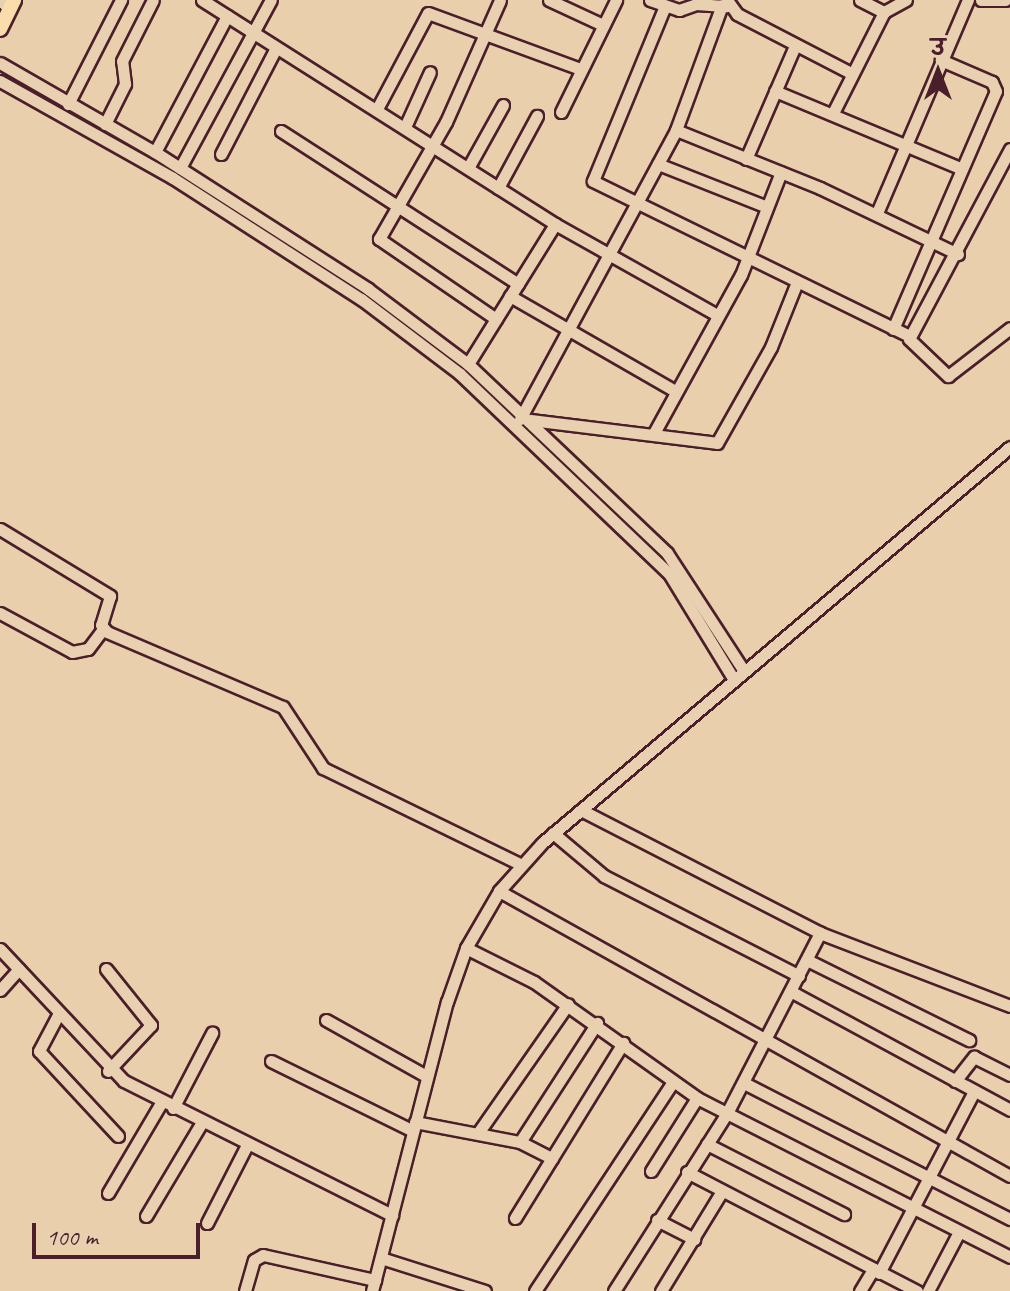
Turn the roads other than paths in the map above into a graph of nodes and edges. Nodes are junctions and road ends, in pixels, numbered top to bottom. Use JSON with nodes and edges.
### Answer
{"nodes":[{"id":1,"x":121,"y":0,"type":"edge"},
{"id":2,"x":153,"y":0,"type":"edge"},
{"id":3,"x":202,"y":0,"type":"edge"},
{"id":4,"x":271,"y":0,"type":"edge"},
{"id":5,"x":500,"y":0,"type":"edge"},
{"id":6,"x":549,"y":0,"type":"edge"},
{"id":7,"x":616,"y":0,"type":"edge"},
{"id":8,"x":650,"y":0,"type":"edge"},
{"id":9,"x":860,"y":0,"type":"edge"},
{"id":10,"x":906,"y":0,"type":"edge"},
{"id":11,"x":968,"y":0,"type":"edge"},
{"id":12,"x":981,"y":0,"type":"edge"},
{"id":13,"x":1005,"y":0,"type":"edge"},
{"id":14,"x":8,"y":3,"type":"edge"},
{"id":15,"x":726,"y":4,"type":"edge"},
{"id":16,"x":665,"y":6,"type":"junction"},
{"id":17,"x":884,"y":12,"type":"junction"},
{"id":18,"x":227,"y":16,"type":"junction"},
{"id":19,"x":603,"y":25,"type":"junction"},
{"id":20,"x":0,"y":29,"type":"edge"},
{"id":21,"x":253,"y":32,"type":"junction"},
{"id":22,"x":489,"y":35,"type":"junction"},
{"id":23,"x":795,"y":46,"type":"junction"},
{"id":24,"x":276,"y":48,"type":"junction"},
{"id":25,"x":941,"y":60,"type":"junction"},
{"id":26,"x":0,"y":63,"type":"edge"},
{"id":27,"x":580,"y":69,"type":"junction"},
{"id":28,"x":430,"y":72,"type":"dead end"},
{"id":29,"x":851,"y":73,"type":"junction"},
{"id":30,"x":0,"y":81,"type":"edge"},
{"id":31,"x":775,"y":91,"type":"junction"},
{"id":32,"x":68,"y":104,"type":"junction"},
{"id":33,"x":503,"y":105,"type":"dead end"},
{"id":34,"x":378,"y":107,"type":"junction"},
{"id":35,"x":561,"y":112,"type":"dead end"},
{"id":36,"x":833,"y":113,"type":"junction"},
{"id":37,"x":537,"y":116,"type":"dead end"},
{"id":38,"x":105,"y":124,"type":"junction"},
{"id":39,"x":405,"y":127,"type":"junction"},
{"id":40,"x":676,"y":130,"type":"junction"},
{"id":41,"x":281,"y":131,"type":"dead end"},
{"id":42,"x":905,"y":143,"type":"junction"},
{"id":43,"x":433,"y":144,"type":"junction"},
{"id":44,"x":1010,"y":149,"type":"edge"},
{"id":45,"x":155,"y":152,"type":"junction"},
{"id":46,"x":221,"y":154,"type":"dead end"},
{"id":47,"x":746,"y":159,"type":"junction"},
{"id":48,"x":658,"y":164,"type":"junction"},
{"id":49,"x":180,"y":168,"type":"junction"},
{"id":50,"x":468,"y":168,"type":"junction"},
{"id":51,"x":960,"y":168,"type":"junction"},
{"id":52,"x":781,"y":172,"type":"junction"},
{"id":53,"x":498,"y":188,"type":"junction"},
{"id":54,"x":638,"y":204,"type":"junction"},
{"id":55,"x":767,"y":207,"type":"junction"},
{"id":56,"x":398,"y":208,"type":"junction"},
{"id":57,"x":877,"y":213,"type":"junction"},
{"id":58,"x":555,"y":224,"type":"junction"},
{"id":59,"x":932,"y":241,"type":"junction"},
{"id":60,"x":958,"y":254,"type":"junction"},
{"id":61,"x":749,"y":255,"type":"junction"},
{"id":62,"x":611,"y":257,"type":"junction"},
{"id":63,"x":797,"y":282,"type":"junction"},
{"id":64,"x":518,"y":284,"type":"junction"},
{"id":65,"x":510,"y":296,"type":"junction"},
{"id":66,"x":717,"y":315,"type":"junction"},
{"id":67,"x":496,"y":319,"type":"junction"},
{"id":68,"x":1010,"y":328,"type":"edge"},
{"id":69,"x":893,"y":329,"type":"junction"},
{"id":70,"x":570,"y":332,"type":"junction"},
{"id":71,"x":910,"y":336,"type":"junction"},
{"id":72,"x":468,"y":364,"type":"junction"},
{"id":73,"x":675,"y":391,"type":"junction"},
{"id":74,"x":527,"y":416,"type":"junction"},
{"id":75,"x":515,"y":426,"type":"junction"},
{"id":76,"x":654,"y":433,"type":"junction"},
{"id":77,"x":1010,"y":447,"type":"edge"},
{"id":78,"x":0,"y":529,"type":"edge"},
{"id":79,"x":0,"y":613,"type":"edge"},
{"id":80,"x":103,"y":629,"type":"junction"},
{"id":81,"x":744,"y":671,"type":"junction"},
{"id":82,"x":734,"y":680,"type":"junction"},
{"id":83,"x":581,"y":810,"type":"junction"},
{"id":84,"x":553,"y":833,"type":"junction"},
{"id":85,"x":520,"y":864,"type":"junction"},
{"id":86,"x":499,"y":891,"type":"junction"},
{"id":87,"x":820,"y":933,"type":"junction"},
{"id":88,"x":466,"y":948,"type":"junction"},
{"id":89,"x":0,"y":949,"type":"edge"},
{"id":90,"x":807,"y":960,"type":"junction"},
{"id":91,"x":19,"y":969,"type":"junction"},
{"id":92,"x":106,"y":969,"type":"dead end"},
{"id":93,"x":799,"y":976,"type":"junction"},
{"id":94,"x":0,"y":990,"type":"edge"},
{"id":95,"x":792,"y":992,"type":"junction"},
{"id":96,"x":568,"y":1004,"type":"junction"},
{"id":97,"x":1010,"y":1006,"type":"edge"},
{"id":98,"x":59,"y":1013,"type":"junction"},
{"id":99,"x":326,"y":1020,"type":"dead end"},
{"id":100,"x":597,"y":1023,"type":"junction"},
{"id":101,"x":212,"y":1033,"type":"dead end"},
{"id":102,"x":969,"y":1040,"type":"dead end"},
{"id":103,"x":767,"y":1042,"type":"junction"},
{"id":104,"x":623,"y":1043,"type":"junction"},
{"id":105,"x":271,"y":1061,"type":"dead end"},
{"id":106,"x":108,"y":1071,"type":"junction"},
{"id":107,"x":1010,"y":1075,"type":"edge"},
{"id":108,"x":426,"y":1076,"type":"junction"},
{"id":109,"x":955,"y":1081,"type":"junction"},
{"id":110,"x":673,"y":1082,"type":"junction"},
{"id":111,"x":744,"y":1083,"type":"junction"},
{"id":112,"x":974,"y":1091,"type":"junction"},
{"id":113,"x":697,"y":1098,"type":"junction"},
{"id":114,"x":161,"y":1103,"type":"junction"},
{"id":115,"x":173,"y":1108,"type":"junction"},
{"id":116,"x":1010,"y":1110,"type":"edge"},
{"id":117,"x":727,"y":1113,"type":"junction"},
{"id":118,"x":202,"y":1122,"type":"junction"},
{"id":119,"x":414,"y":1126,"type":"junction"},
{"id":120,"x":478,"y":1133,"type":"junction"},
{"id":121,"x":118,"y":1136,"type":"dead end"},
{"id":122,"x":948,"y":1139,"type":"junction"},
{"id":123,"x":520,"y":1142,"type":"junction"},
{"id":124,"x":707,"y":1144,"type":"junction"},
{"id":125,"x":247,"y":1145,"type":"junction"},
{"id":126,"x":552,"y":1158,"type":"junction"},
{"id":127,"x":651,"y":1171,"type":"dead end"},
{"id":128,"x":687,"y":1172,"type":"junction"},
{"id":129,"x":1010,"y":1176,"type":"edge"},
{"id":130,"x":927,"y":1177,"type":"junction"},
{"id":131,"x":722,"y":1191,"type":"junction"},
{"id":132,"x":108,"y":1193,"type":"dead end"},
{"id":133,"x":911,"y":1207,"type":"junction"},
{"id":134,"x":844,"y":1214,"type":"dead end"},
{"id":135,"x":392,"y":1215,"type":"junction"},
{"id":136,"x":146,"y":1216,"type":"dead end"},
{"id":137,"x":515,"y":1218,"type":"dead end"},
{"id":138,"x":1010,"y":1219,"type":"edge"},
{"id":139,"x":657,"y":1220,"type":"junction"},
{"id":140,"x":207,"y":1223,"type":"dead end"},
{"id":141,"x":959,"y":1232,"type":"junction"},
{"id":142,"x":694,"y":1239,"type":"junction"},
{"id":143,"x":1010,"y":1257,"type":"edge"},
{"id":144,"x":381,"y":1258,"type":"junction"},
{"id":145,"x":876,"y":1271,"type":"junction"},
{"id":146,"x":373,"y":1286,"type":"edge"},
{"id":147,"x":245,"y":1291,"type":"edge"},
{"id":148,"x":485,"y":1291,"type":"edge"},
{"id":149,"x":535,"y":1291,"type":"edge"},
{"id":150,"x":614,"y":1291,"type":"edge"},
{"id":151,"x":661,"y":1291,"type":"edge"},
{"id":152,"x":860,"y":1291,"type":"edge"},
{"id":153,"x":917,"y":1291,"type":"edge"},
{"id":154,"x":928,"y":1291,"type":"edge"}],
"edges":[{"from":1,"to":32,"type":"street"},
{"from":2,"to":38,"type":"street"},
{"from":3,"to":18,"type":"street"},
{"from":4,"to":21,"type":"street"},
{"from":5,"to":22,"type":"street"},
{"from":6,"to":19,"type":"street"},
{"from":7,"to":19,"type":"street"},
{"from":8,"to":16,"type":"street"},
{"from":9,"to":17,"type":"street"},
{"from":10,"to":17,"type":"street"},
{"from":11,"to":25,"type":"street"},
{"from":12,"to":13,"type":"street"},
{"from":14,"to":20,"type":"main road"},
{"from":15,"to":16,"type":"street"},
{"from":15,"to":23,"type":"street"},
{"from":15,"to":40,"type":"street"},
{"from":16,"to":54,"type":"street"},
{"from":17,"to":29,"type":"street"},
{"from":18,"to":21,"type":"street"},
{"from":18,"to":45,"type":"street"},
{"from":19,"to":27,"type":"street"},
{"from":21,"to":24,"type":"street"},
{"from":21,"to":49,"type":"street"},
{"from":22,"to":27,"type":"street"},
{"from":22,"to":34,"type":"street"},
{"from":22,"to":43,"type":"street"},
{"from":23,"to":29,"type":"street"},
{"from":23,"to":31,"type":"street"},
{"from":24,"to":34,"type":"street"},
{"from":24,"to":46,"type":"street"},
{"from":25,"to":42,"type":"street"},
{"from":25,"to":51,"type":"street"},
{"from":26,"to":32,"type":"street"},
{"from":27,"to":35,"type":"street"},
{"from":28,"to":39,"type":"street"},
{"from":29,"to":36,"type":"street"},
{"from":30,"to":75,"type":"street"},
{"from":31,"to":36,"type":"street"},
{"from":31,"to":47,"type":"street"},
{"from":32,"to":38,"type":"street"},
{"from":33,"to":50,"type":"street"},
{"from":34,"to":39,"type":"street"},
{"from":36,"to":42,"type":"street"},
{"from":37,"to":53,"type":"street"},
{"from":38,"to":45,"type":"street"},
{"from":39,"to":43,"type":"street"},
{"from":40,"to":47,"type":"street"},
{"from":40,"to":48,"type":"street"},
{"from":41,"to":56,"type":"street"},
{"from":42,"to":51,"type":"street"},
{"from":42,"to":57,"type":"street"},
{"from":43,"to":50,"type":"street"},
{"from":43,"to":56,"type":"street"},
{"from":44,"to":60,"type":"street"},
{"from":45,"to":49,"type":"street"},
{"from":47,"to":52,"type":"street"},
{"from":48,"to":54,"type":"street"},
{"from":48,"to":55,"type":"street"},
{"from":49,"to":72,"type":"street"},
{"from":50,"to":53,"type":"street"},
{"from":51,"to":59,"type":"street"},
{"from":52,"to":55,"type":"street"},
{"from":52,"to":57,"type":"street"},
{"from":53,"to":58,"type":"street"},
{"from":54,"to":61,"type":"street"},
{"from":54,"to":62,"type":"street"},
{"from":55,"to":61,"type":"street"},
{"from":56,"to":64,"type":"street"},
{"from":56,"to":67,"type":"street"},
{"from":57,"to":59,"type":"street"},
{"from":58,"to":62,"type":"street"},
{"from":58,"to":64,"type":"street"},
{"from":59,"to":60,"type":"street"},
{"from":59,"to":69,"type":"street"},
{"from":60,"to":71,"type":"street"},
{"from":61,"to":63,"type":"street"},
{"from":61,"to":66,"type":"street"},
{"from":62,"to":66,"type":"street"},
{"from":62,"to":70,"type":"street"},
{"from":63,"to":69,"type":"street"},
{"from":63,"to":76,"type":"street"},
{"from":64,"to":65,"type":"street"},
{"from":65,"to":67,"type":"street"},
{"from":65,"to":70,"type":"street"},
{"from":66,"to":73,"type":"street"},
{"from":67,"to":72,"type":"street"},
{"from":68,"to":71,"type":"street"},
{"from":69,"to":71,"type":"street"},
{"from":70,"to":73,"type":"street"},
{"from":70,"to":74,"type":"street"},
{"from":72,"to":74,"type":"street"},
{"from":73,"to":76,"type":"street"},
{"from":74,"to":75,"type":"street"},
{"from":74,"to":76,"type":"street"},
{"from":74,"to":81,"type":"street"},
{"from":75,"to":82,"type":"street"},
{"from":77,"to":81,"type":"street"},
{"from":78,"to":80,"type":"street"},
{"from":79,"to":80,"type":"street"},
{"from":80,"to":85,"type":"street"},
{"from":81,"to":82,"type":"street"},
{"from":82,"to":83,"type":"street"},
{"from":83,"to":84,"type":"street"},
{"from":83,"to":87,"type":"street"},
{"from":84,"to":85,"type":"street"},
{"from":84,"to":93,"type":"street"},
{"from":85,"to":86,"type":"street"},
{"from":86,"to":88,"type":"street"},
{"from":86,"to":103,"type":"street"},
{"from":87,"to":90,"type":"street"},
{"from":87,"to":97,"type":"street"},
{"from":88,"to":96,"type":"street"},
{"from":88,"to":108,"type":"street"},
{"from":89,"to":91,"type":"street"},
{"from":90,"to":93,"type":"street"},
{"from":90,"to":102,"type":"street"},
{"from":91,"to":94,"type":"street"},
{"from":91,"to":98,"type":"street"},
{"from":92,"to":106,"type":"street"},
{"from":93,"to":95,"type":"street"},
{"from":95,"to":103,"type":"street"},
{"from":95,"to":109,"type":"street"},
{"from":96,"to":100,"type":"street"},
{"from":96,"to":120,"type":"street"},
{"from":98,"to":106,"type":"street"},
{"from":98,"to":121,"type":"street"},
{"from":99,"to":108,"type":"street"},
{"from":100,"to":104,"type":"street"},
{"from":100,"to":123,"type":"street"},
{"from":101,"to":115,"type":"street"},
{"from":103,"to":111,"type":"street"},
{"from":103,"to":122,"type":"street"},
{"from":104,"to":110,"type":"street"},
{"from":104,"to":126,"type":"street"},
{"from":105,"to":119,"type":"street"},
{"from":106,"to":114,"type":"street"},
{"from":107,"to":109,"type":"street"},
{"from":108,"to":119,"type":"street"},
{"from":109,"to":112,"type":"street"},
{"from":110,"to":113,"type":"street"},
{"from":110,"to":149,"type":"street"},
{"from":111,"to":117,"type":"street"},
{"from":111,"to":130,"type":"street"},
{"from":112,"to":116,"type":"street"},
{"from":112,"to":122,"type":"street"},
{"from":113,"to":117,"type":"street"},
{"from":113,"to":127,"type":"street"},
{"from":114,"to":115,"type":"street"},
{"from":114,"to":132,"type":"street"},
{"from":115,"to":118,"type":"street"},
{"from":117,"to":124,"type":"street"},
{"from":117,"to":133,"type":"street"},
{"from":118,"to":125,"type":"street"},
{"from":118,"to":136,"type":"street"},
{"from":119,"to":120,"type":"street"},
{"from":119,"to":135,"type":"street"},
{"from":120,"to":123,"type":"street"},
{"from":122,"to":129,"type":"street"},
{"from":122,"to":130,"type":"street"},
{"from":123,"to":126,"type":"street"},
{"from":124,"to":128,"type":"street"},
{"from":124,"to":134,"type":"street"},
{"from":125,"to":135,"type":"street"},
{"from":125,"to":140,"type":"street"},
{"from":126,"to":137,"type":"street"},
{"from":128,"to":131,"type":"street"},
{"from":128,"to":139,"type":"street"},
{"from":130,"to":133,"type":"street"},
{"from":130,"to":138,"type":"street"},
{"from":131,"to":142,"type":"street"},
{"from":131,"to":145,"type":"street"},
{"from":133,"to":141,"type":"street"},
{"from":133,"to":145,"type":"street"},
{"from":135,"to":144,"type":"street"},
{"from":139,"to":142,"type":"street"},
{"from":139,"to":150,"type":"street"},
{"from":141,"to":143,"type":"street"},
{"from":141,"to":154,"type":"street"},
{"from":142,"to":151,"type":"street"},
{"from":144,"to":146,"type":"street"},
{"from":144,"to":148,"type":"street"},
{"from":145,"to":152,"type":"street"},
{"from":145,"to":153,"type":"street"},
{"from":146,"to":147,"type":"street"}]}
